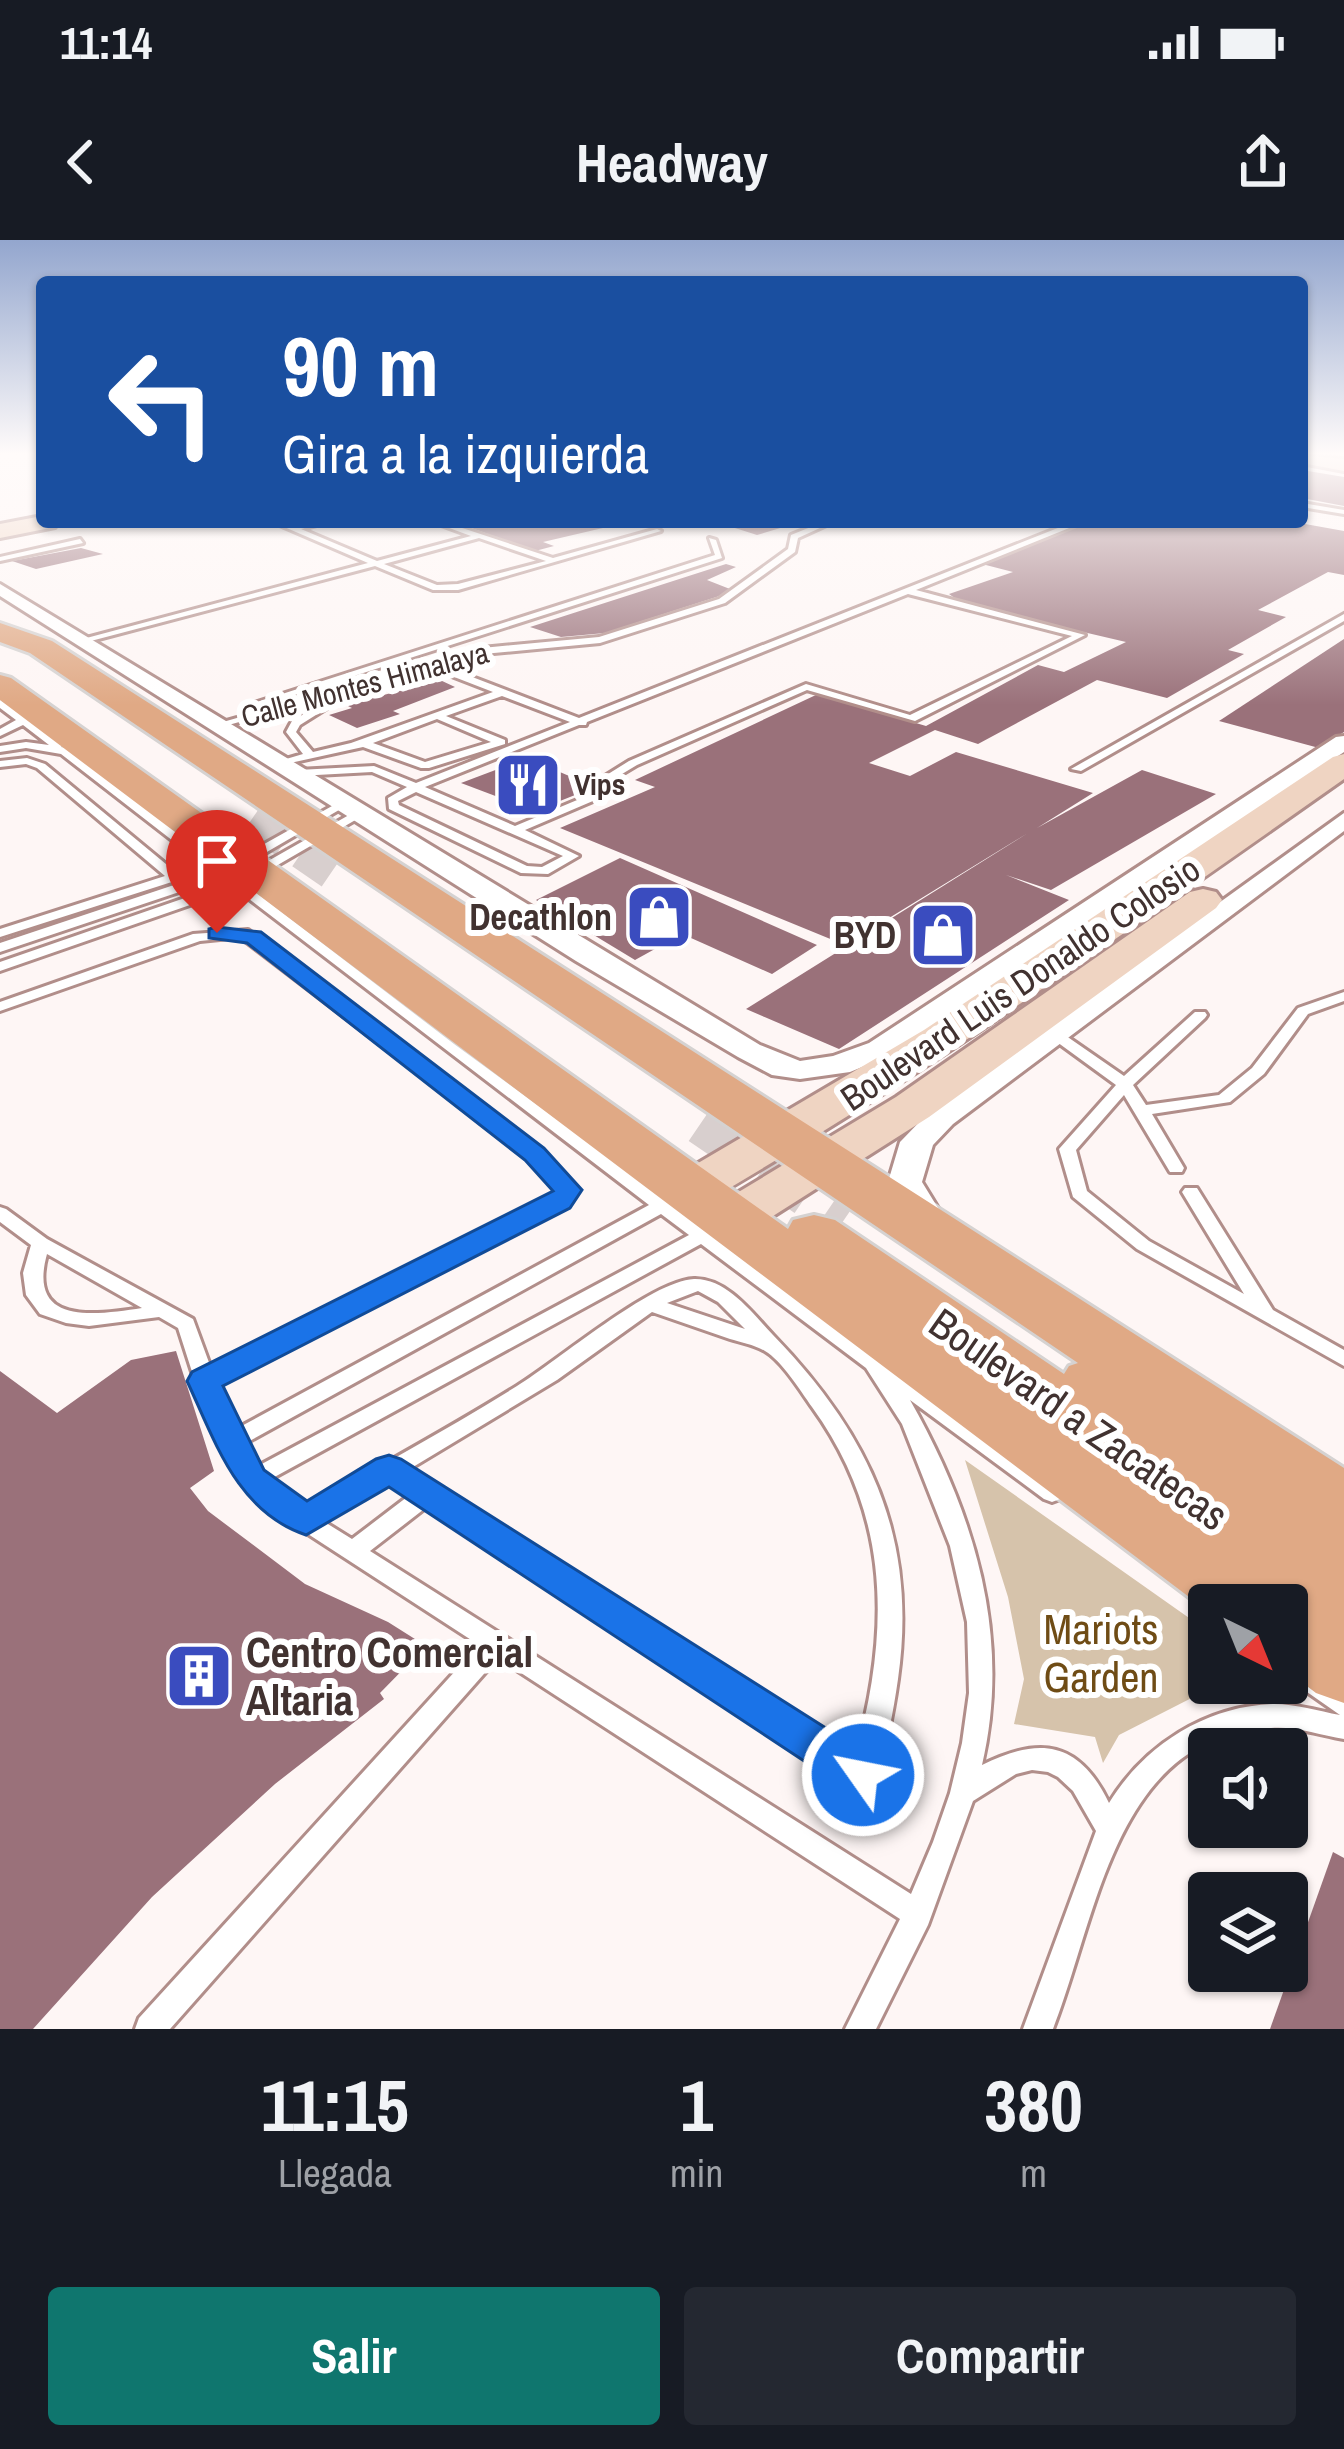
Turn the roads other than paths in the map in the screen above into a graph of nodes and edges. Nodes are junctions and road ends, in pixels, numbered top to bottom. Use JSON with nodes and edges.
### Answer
{"nodes":[{"id":1,"x":314,"y":538,"type":"edge"},
{"id":2,"x":469,"y":538,"type":"edge"},
{"id":3,"x":488,"y":538,"type":"edge"},
{"id":4,"x":630,"y":538,"type":"edge"},
{"id":5,"x":794,"y":538,"type":"edge"},
{"id":6,"x":1039,"y":538,"type":"edge"},
{"id":7,"x":80,"y":541,"type":"dead end"},
{"id":8,"x":712,"y":541,"type":"dead end"},
{"id":9,"x":0,"y":559,"type":"edge"},
{"id":10,"x":554,"y":560,"type":"junction"},
{"id":11,"x":367,"y":562,"type":"junction"},
{"id":12,"x":0,"y":589,"type":"edge"},
{"id":13,"x":908,"y":592,"type":"junction"},
{"id":14,"x":230,"y":594,"type":"junction"},
{"id":15,"x":242,"y":598,"type":"junction"},
{"id":16,"x":1344,"y":617,"type":"edge"},
{"id":17,"x":0,"y":628,"type":"edge"},
{"id":18,"x":78,"y":637,"type":"junction"},
{"id":19,"x":431,"y":665,"type":"junction"},
{"id":20,"x":0,"y":667,"type":"edge"},
{"id":21,"x":369,"y":686,"type":"junction"},
{"id":22,"x":500,"y":692,"type":"junction"},
{"id":23,"x":435,"y":715,"type":"junction"},
{"id":24,"x":217,"y":721,"type":"junction"},
{"id":25,"x":15,"y":723,"type":"edge"},
{"id":26,"x":582,"y":723,"type":"junction"},
{"id":27,"x":500,"y":742,"type":"junction"},
{"id":28,"x":1344,"y":742,"type":"edge"},
{"id":29,"x":363,"y":743,"type":"junction"},
{"id":30,"x":518,"y":749,"type":"junction"},
{"id":31,"x":296,"y":763,"type":"junction"},
{"id":32,"x":0,"y":764,"type":"edge"},
{"id":33,"x":1344,"y":764,"type":"edge"},
{"id":34,"x":1077,"y":769,"type":"dead end"},
{"id":35,"x":418,"y":786,"type":"junction"},
{"id":36,"x":1344,"y":797,"type":"edge"},
{"id":37,"x":1256,"y":813,"type":"junction"},
{"id":38,"x":1344,"y":820,"type":"edge"},
{"id":39,"x":518,"y":829,"type":"junction"},
{"id":40,"x":285,"y":846,"type":"junction"},
{"id":41,"x":57,"y":922,"type":"junction"},
{"id":42,"x":1187,"y":924,"type":"junction"},
{"id":43,"x":0,"y":933,"type":"edge"},
{"id":44,"x":1091,"y":938,"type":"junction"},
{"id":45,"x":61,"y":946,"type":"junction"},
{"id":46,"x":0,"y":948,"type":"edge"},
{"id":47,"x":586,"y":955,"type":"junction"},
{"id":48,"x":1025,"y":955,"type":"junction"},
{"id":49,"x":0,"y":967,"type":"edge"},
{"id":50,"x":87,"y":976,"type":"junction"},
{"id":51,"x":1344,"y":996,"type":"edge"},
{"id":52,"x":0,"y":1007,"type":"edge"},
{"id":53,"x":1200,"y":1015,"type":"dead end"},
{"id":54,"x":623,"y":1026,"type":"junction"},
{"id":55,"x":1039,"y":1045,"type":"junction"},
{"id":56,"x":976,"y":1065,"type":"junction"},
{"id":57,"x":1125,"y":1084,"type":"junction"},
{"id":58,"x":1141,"y":1111,"type":"junction"},
{"id":59,"x":1176,"y":1168,"type":"dead end"},
{"id":60,"x":694,"y":1185,"type":"junction"},
{"id":61,"x":819,"y":1188,"type":"junction"},
{"id":62,"x":1191,"y":1192,"type":"dead end"},
{"id":63,"x":0,"y":1213,"type":"edge"},
{"id":64,"x":939,"y":1238,"type":"junction"},
{"id":65,"x":41,"y":1243,"type":"junction"},
{"id":66,"x":653,"y":1305,"type":"junction"},
{"id":67,"x":163,"y":1310,"type":"junction"},
{"id":68,"x":1268,"y":1316,"type":"junction"},
{"id":69,"x":776,"y":1347,"type":"junction"},
{"id":70,"x":1344,"y":1359,"type":"edge"},
{"id":71,"x":873,"y":1363,"type":"junction"},
{"id":72,"x":203,"y":1381,"type":"junction"},
{"id":73,"x":231,"y":1441,"type":"junction"},
{"id":74,"x":389,"y":1469,"type":"junction"},
{"id":75,"x":251,"y":1480,"type":"junction"},
{"id":76,"x":429,"y":1493,"type":"junction"},
{"id":77,"x":1344,"y":1505,"type":"edge"},
{"id":78,"x":1078,"y":1512,"type":"dead end"},
{"id":79,"x":306,"y":1520,"type":"junction"},
{"id":80,"x":352,"y":1552,"type":"junction"},
{"id":81,"x":1344,"y":1553,"type":"edge"},
{"id":82,"x":1230,"y":1584,"type":"edge"},
{"id":83,"x":1344,"y":1603,"type":"edge"},
{"id":84,"x":1308,"y":1641,"type":"edge"},
{"id":85,"x":496,"y":1643,"type":"junction"},
{"id":86,"x":1344,"y":1668,"type":"edge"},
{"id":87,"x":1308,"y":1679,"type":"edge"},
{"id":88,"x":1344,"y":1705,"type":"edge"},
{"id":89,"x":1344,"y":1727,"type":"edge"},
{"id":90,"x":965,"y":1792,"type":"junction"},
{"id":91,"x":1109,"y":1830,"type":"junction"},
{"id":92,"x":919,"y":1915,"type":"junction"},
{"id":93,"x":1042,"y":2025,"type":"edge"},
{"id":94,"x":150,"y":2029,"type":"edge"},
{"id":95,"x":860,"y":2029,"type":"edge"}],
"edges":[{"from":1,"to":11,"type":"lane"},
{"from":2,"to":11,"type":"lane"},
{"from":3,"to":10,"type":"lane"},
{"from":4,"to":10,"type":"lane"},
{"from":5,"to":19,"type":"lane","name":"Calle Montes Himalaya"},
{"from":6,"to":13,"type":"lane"},
{"from":7,"to":9,"type":"lane"},
{"from":8,"to":24,"type":"lane"},
{"from":10,"to":11,"type":"lane"},
{"from":11,"to":14,"type":"lane"},
{"from":11,"to":15,"type":"lane"},
{"from":12,"to":18,"type":"street"},
{"from":13,"to":26,"type":"lane"},
{"from":13,"to":39,"type":"lane"},
{"from":14,"to":15,"type":"lane"},
{"from":14,"to":18,"type":"lane"},
{"from":15,"to":18,"type":"lane"},
{"from":16,"to":34,"type":"lane"},
{"from":17,"to":18,"type":"main road"},
{"from":17,"to":40,"type":"main road"},
{"from":18,"to":24,"type":"street"},
{"from":19,"to":21,"type":"lane","name":"Calle Montes Himalaya"},
{"from":19,"to":22,"type":"lane"},
{"from":20,"to":40,"type":"main road"},
{"from":21,"to":24,"type":"lane","name":"Calle Montes Himalaya"},
{"from":21,"to":31,"type":"lane"},
{"from":22,"to":23,"type":"lane"},
{"from":22,"to":26,"type":"lane"},
{"from":23,"to":27,"type":"lane"},
{"from":23,"to":29,"type":"lane"},
{"from":24,"to":31,"type":"street"},
{"from":25,"to":40,"type":"main road"},
{"from":26,"to":30,"type":"lane"},
{"from":27,"to":29,"type":"lane"},
{"from":27,"to":30,"type":"lane"},
{"from":28,"to":37,"type":"street","name":"Boulevard Luis Donaldo Colosio"},
{"from":29,"to":31,"type":"lane"},
{"from":30,"to":35,"type":"lane"},
{"from":31,"to":35,"type":"lane"},
{"from":31,"to":40,"type":"street"},
{"from":32,"to":41,"type":"lane"},
{"from":33,"to":37,"type":"main road","name":"Boulevard Luis Donaldo Colosio"},
{"from":35,"to":39,"type":"lane"},
{"from":35,"to":39,"type":"lane"},
{"from":36,"to":42,"type":"main road","name":"Boulevard Luis Donaldo Colosio"},
{"from":37,"to":44,"type":"main road","name":"Boulevard Luis Donaldo Colosio"},
{"from":37,"to":48,"type":"street","name":"Boulevard Luis Donaldo Colosio"},
{"from":38,"to":42,"type":"street","name":"Boulevard Luis Donaldo Colosio"},
{"from":40,"to":41,"type":"lane"},
{"from":40,"to":45,"type":"lane"},
{"from":40,"to":47,"type":"street"},
{"from":40,"to":54,"type":"main road"},
{"from":40,"to":60,"type":"main road"},
{"from":40,"to":60,"type":"main road"},
{"from":41,"to":43,"type":"lane"},
{"from":41,"to":45,"type":"lane"},
{"from":41,"to":46,"type":"lane"},
{"from":42,"to":55,"type":"street","name":"Boulevard Luis Donaldo Colosio"},
{"from":42,"to":56,"type":"main road","name":"Boulevard Luis Donaldo Colosio"},
{"from":44,"to":48,"type":"main road"},
{"from":44,"to":61,"type":"main road","name":"Boulevard Luis Donaldo Colosio"},
{"from":45,"to":49,"type":"lane"},
{"from":45,"to":50,"type":"lane"},
{"from":47,"to":48,"type":"street","name":"Boulevard Luis Donaldo Colosio"},
{"from":47,"to":54,"type":"main road"},
{"from":50,"to":52,"type":"lane"},
{"from":50,"to":72,"type":"lane"},
{"from":51,"to":58,"type":"lane"},
{"from":53,"to":57,"type":"lane"},
{"from":54,"to":61,"type":"main road"},
{"from":55,"to":56,"type":"main road"},
{"from":55,"to":57,"type":"lane"},
{"from":55,"to":64,"type":"street","name":"Boulevard Luis Donaldo Colosio"},
{"from":56,"to":61,"type":"main road","name":"Boulevard Luis Donaldo Colosio"},
{"from":57,"to":58,"type":"lane"},
{"from":57,"to":68,"type":"lane"},
{"from":58,"to":59,"type":"lane"},
{"from":60,"to":61,"type":"main road","name":"Boulevard Luis Donaldo Colosio"},
{"from":60,"to":71,"type":"lane"},
{"from":60,"to":73,"type":"lane"},
{"from":60,"to":75,"type":"lane"},
{"from":60,"to":82,"type":"main road"},
{"from":61,"to":64,"type":"main road"},
{"from":61,"to":81,"type":"main road","name":"Boulevard a Zacatecas"},
{"from":61,"to":83,"type":"main road","name":"Boulevard a Zacatecas"},
{"from":62,"to":68,"type":"lane"},
{"from":63,"to":65,"type":"lane"},
{"from":64,"to":77,"type":"main road"},
{"from":65,"to":67,"type":"lane"},
{"from":65,"to":67,"type":"lane"},
{"from":66,"to":69,"type":"lane"},
{"from":66,"to":69,"type":"lane"},
{"from":66,"to":74,"type":"lane"},
{"from":67,"to":72,"type":"lane"},
{"from":68,"to":70,"type":"lane"},
{"from":69,"to":76,"type":"lane"},
{"from":71,"to":78,"type":"lane"},
{"from":71,"to":90,"type":"lane"},
{"from":72,"to":73,"type":"lane"},
{"from":73,"to":75,"type":"lane"},
{"from":74,"to":76,"type":"lane"},
{"from":74,"to":79,"type":"lane"},
{"from":75,"to":79,"type":"lane"},
{"from":76,"to":80,"type":"lane"},
{"from":79,"to":80,"type":"lane"},
{"from":80,"to":85,"type":"lane"},
{"from":84,"to":86,"type":"main road"},
{"from":85,"to":92,"type":"lane"},
{"from":85,"to":94,"type":"lane"},
{"from":87,"to":88,"type":"lane"},
{"from":89,"to":91,"type":"lane"},
{"from":90,"to":91,"type":"lane"},
{"from":90,"to":92,"type":"lane"},
{"from":91,"to":93,"type":"lane"},
{"from":92,"to":95,"type":"lane"}]}
